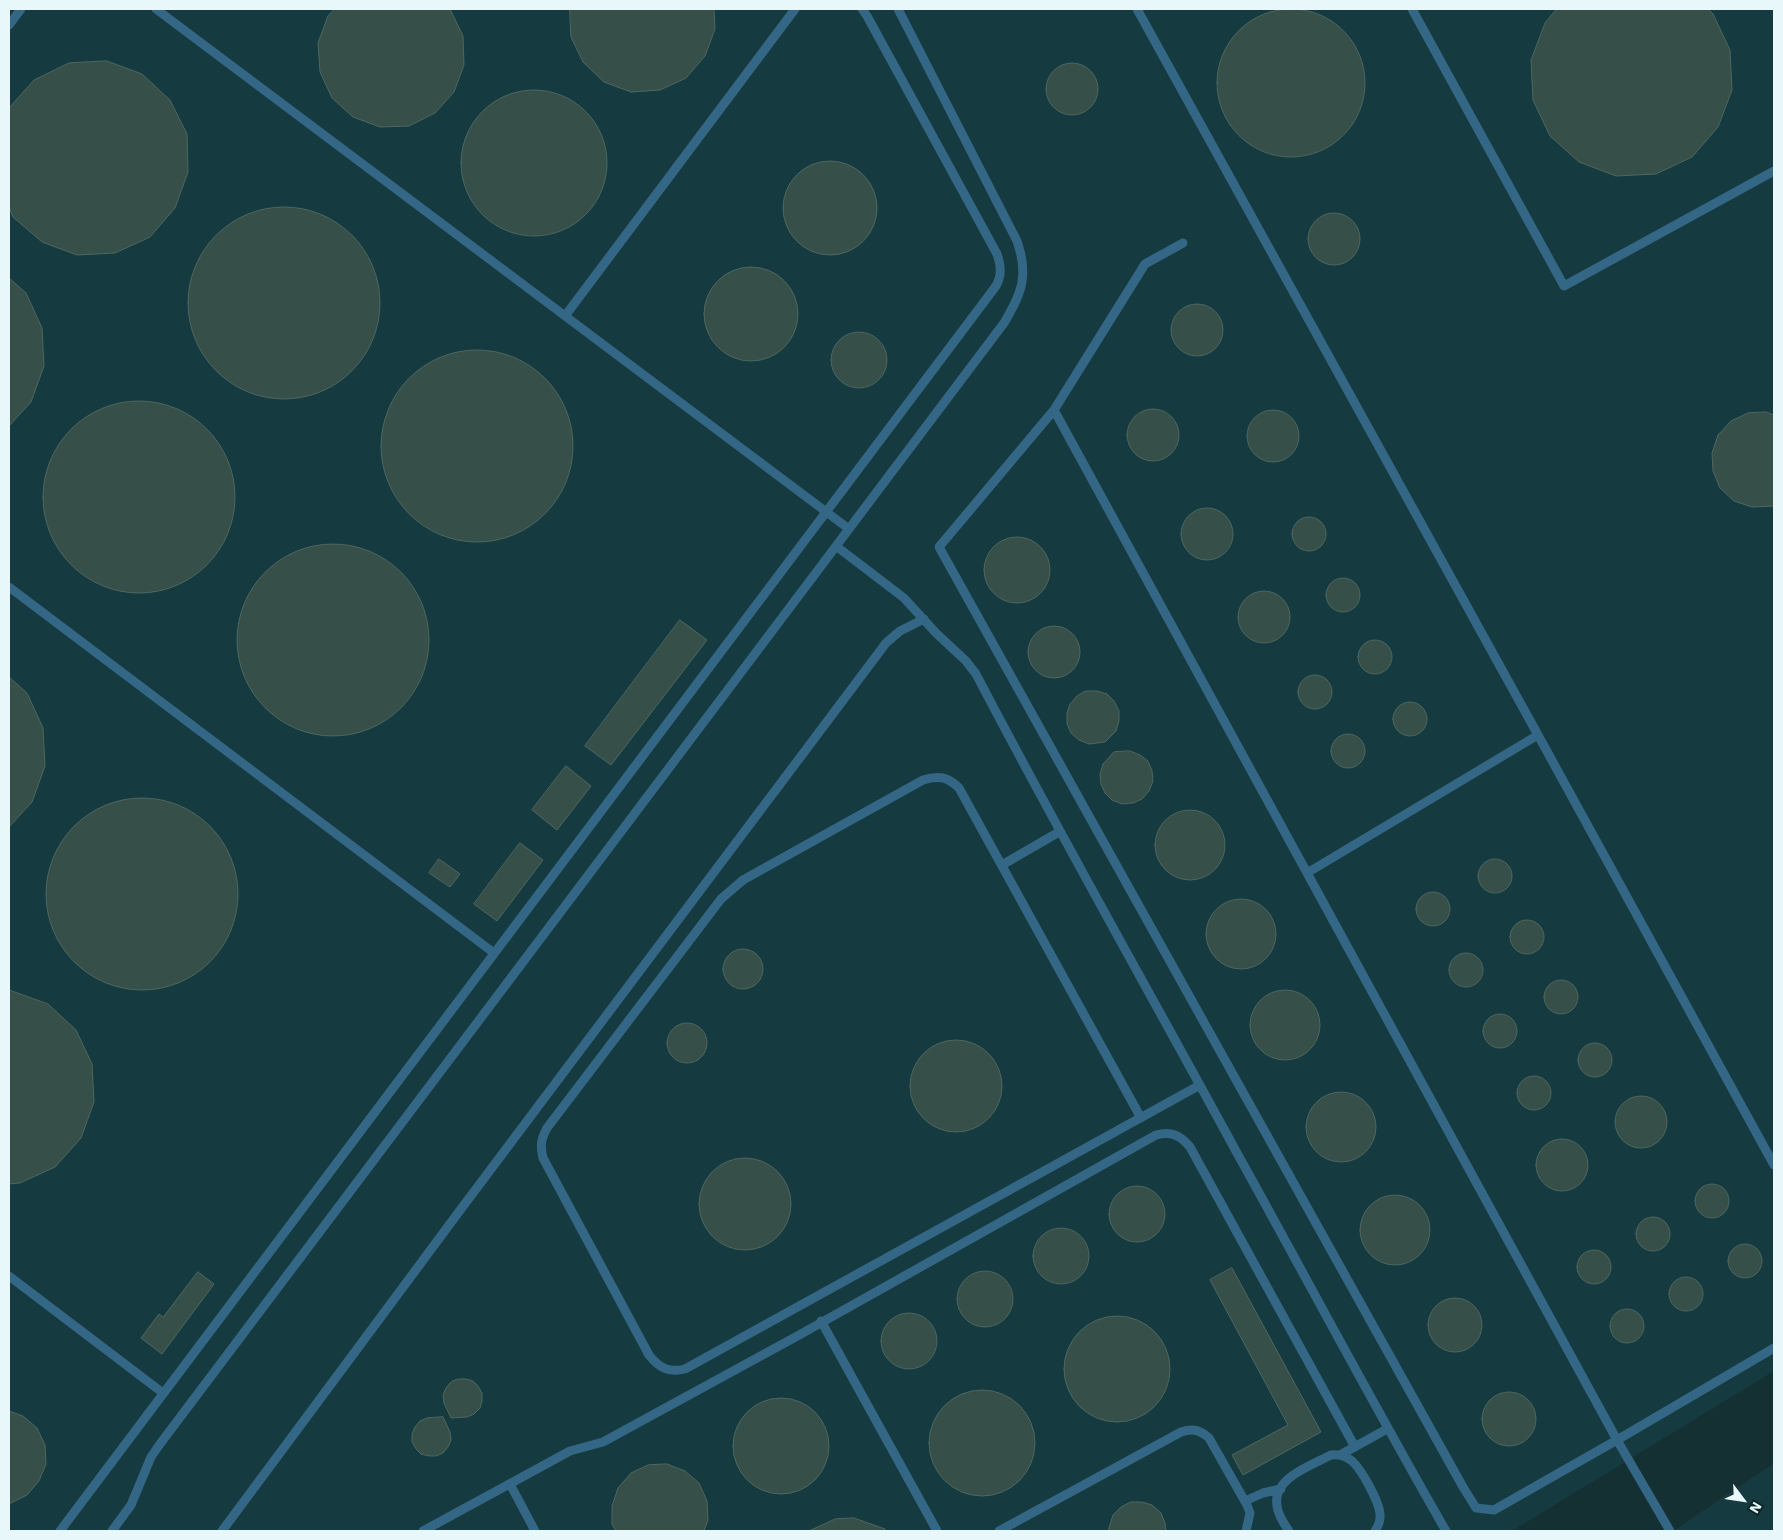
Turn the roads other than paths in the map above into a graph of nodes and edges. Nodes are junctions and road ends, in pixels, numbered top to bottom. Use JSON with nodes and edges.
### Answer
{"nodes":[{"id":1,"x":21,"y":9,"type":"edge"},
{"id":2,"x":156,"y":9,"type":"edge"},
{"id":3,"x":795,"y":9,"type":"edge"},
{"id":4,"x":862,"y":9,"type":"edge"},
{"id":5,"x":898,"y":9,"type":"edge"},
{"id":6,"x":1137,"y":9,"type":"edge"},
{"id":7,"x":1412,"y":9,"type":"edge"},
{"id":8,"x":9,"y":25,"type":"edge"},
{"id":9,"x":1774,"y":171,"type":"edge"},
{"id":10,"x":1183,"y":243,"type":"dead end"},
{"id":11,"x":565,"y":316,"type":"junction"},
{"id":12,"x":1054,"y":410,"type":"junction"},
{"id":13,"x":826,"y":512,"type":"junction"},
{"id":14,"x":849,"y":529,"type":"junction"},
{"id":15,"x":836,"y":546,"type":"junction"},
{"id":16,"x":9,"y":587,"type":"edge"},
{"id":17,"x":924,"y":619,"type":"junction"},
{"id":18,"x":1538,"y":735,"type":"junction"},
{"id":19,"x":1060,"y":832,"type":"junction"},
{"id":20,"x":1002,"y":865,"type":"junction"},
{"id":21,"x":1307,"y":873,"type":"junction"},
{"id":22,"x":494,"y":953,"type":"junction"},
{"id":23,"x":1200,"y":1085,"type":"junction"},
{"id":24,"x":1141,"y":1118,"type":"junction"},
{"id":25,"x":1774,"y":1165,"type":"edge"},
{"id":26,"x":9,"y":1276,"type":"edge"},
{"id":27,"x":821,"y":1321,"type":"junction"},
{"id":28,"x":1774,"y":1348,"type":"edge"},
{"id":29,"x":163,"y":1392,"type":"junction"},
{"id":30,"x":1387,"y":1429,"type":"junction"},
{"id":31,"x":1617,"y":1440,"type":"junction"},
{"id":32,"x":1355,"y":1447,"type":"junction"},
{"id":33,"x":1340,"y":1455,"type":"junction"},
{"id":34,"x":510,"y":1484,"type":"junction"},
{"id":35,"x":1281,"y":1488,"type":"junction"},
{"id":36,"x":1245,"y":1501,"type":"junction"},
{"id":37,"x":60,"y":1531,"type":"edge"},
{"id":38,"x":112,"y":1531,"type":"edge"},
{"id":39,"x":222,"y":1531,"type":"edge"},
{"id":40,"x":423,"y":1531,"type":"edge"},
{"id":41,"x":535,"y":1531,"type":"edge"},
{"id":42,"x":937,"y":1531,"type":"edge"},
{"id":43,"x":999,"y":1531,"type":"edge"},
{"id":44,"x":1246,"y":1531,"type":"edge"},
{"id":45,"x":1289,"y":1531,"type":"edge"},
{"id":46,"x":1375,"y":1531,"type":"edge"},
{"id":47,"x":1446,"y":1531,"type":"edge"},
{"id":48,"x":1670,"y":1531,"type":"edge"}],
"edges":[{"from":1,"to":8,"type":"lane"},
{"from":2,"to":11,"type":"lane"},
{"from":3,"to":11,"type":"lane"},
{"from":4,"to":13,"type":"lane"},
{"from":5,"to":14,"type":"lane"},
{"from":6,"to":18,"type":"lane"},
{"from":7,"to":9,"type":"lane"},
{"from":10,"to":12,"type":"lane"},
{"from":11,"to":13,"type":"lane"},
{"from":12,"to":21,"type":"lane"},
{"from":12,"to":31,"type":"lane"},
{"from":13,"to":14,"type":"lane"},
{"from":13,"to":22,"type":"lane"},
{"from":14,"to":15,"type":"lane"},
{"from":15,"to":17,"type":"lane"},
{"from":15,"to":38,"type":"lane"},
{"from":16,"to":22,"type":"lane"},
{"from":17,"to":19,"type":"lane"},
{"from":17,"to":39,"type":"lane"},
{"from":18,"to":21,"type":"lane"},
{"from":18,"to":25,"type":"lane"},
{"from":19,"to":20,"type":"lane"},
{"from":19,"to":23,"type":"lane"},
{"from":20,"to":24,"type":"lane"},
{"from":20,"to":24,"type":"lane"},
{"from":21,"to":31,"type":"lane"},
{"from":22,"to":29,"type":"lane"},
{"from":23,"to":24,"type":"lane"},
{"from":23,"to":30,"type":"lane"},
{"from":26,"to":29,"type":"lane"},
{"from":27,"to":32,"type":"lane"},
{"from":27,"to":34,"type":"lane"},
{"from":27,"to":42,"type":"lane"},
{"from":28,"to":31,"type":"lane"},
{"from":29,"to":37,"type":"lane"},
{"from":30,"to":32,"type":"lane"},
{"from":30,"to":47,"type":"lane"},
{"from":31,"to":48,"type":"lane"},
{"from":32,"to":33,"type":"lane"},
{"from":33,"to":35,"type":"lane"},
{"from":33,"to":46,"type":"lane"},
{"from":34,"to":40,"type":"lane"},
{"from":34,"to":41,"type":"lane"},
{"from":35,"to":36,"type":"lane"},
{"from":35,"to":45,"type":"lane"},
{"from":36,"to":43,"type":"lane"},
{"from":36,"to":44,"type":"lane"}]}
